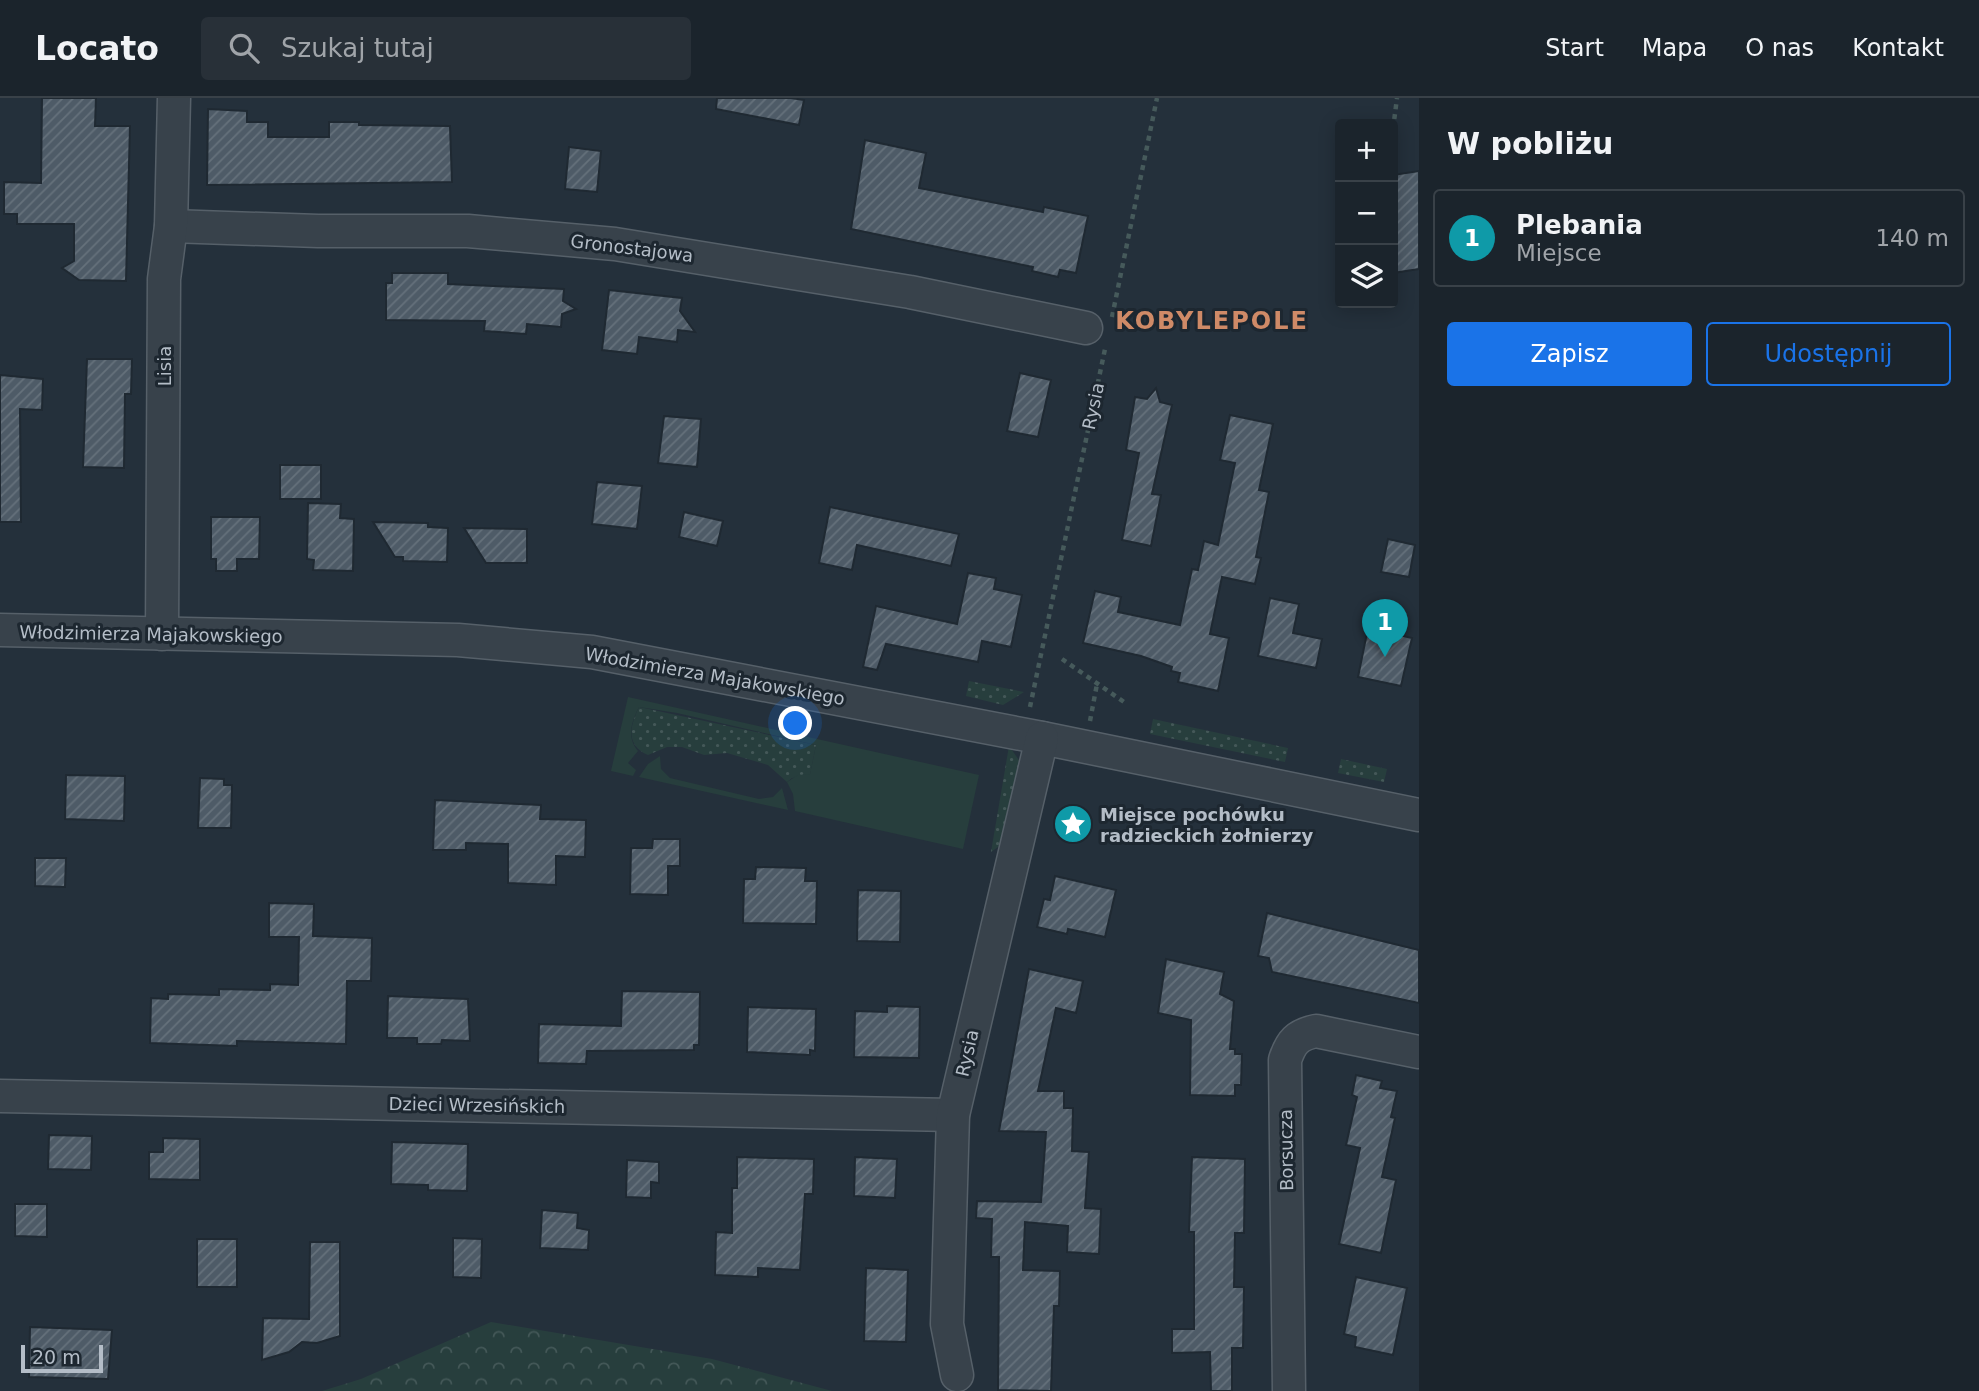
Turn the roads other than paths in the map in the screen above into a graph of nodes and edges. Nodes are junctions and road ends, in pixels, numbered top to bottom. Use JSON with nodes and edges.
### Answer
{"nodes":[{"id":1,"x":174,"y":98,"type":"edge"},
{"id":2,"x":171,"y":226,"type":"junction"},
{"id":3,"x":1101,"y":331,"type":"road end"},
{"id":4,"x":0,"y":630,"type":"edge"},
{"id":5,"x":162,"y":634,"type":"junction"},
{"id":6,"x":1035,"y":726,"type":"junction"},
{"id":7,"x":1419,"y":815,"type":"edge"},
{"id":8,"x":1419,"y":1052,"type":"edge"},
{"id":9,"x":0,"y":1096,"type":"edge"},
{"id":10,"x":953,"y":1115,"type":"junction"},
{"id":11,"x":957,"y":1375,"type":"dead end"},
{"id":12,"x":1289,"y":1391,"type":"edge"}],
"edges":[{"from":1,"to":2,"type":"street","name":"Lisia"},
{"from":2,"to":3,"type":"street","name":"Gronostajowa"},
{"from":2,"to":5,"type":"street","name":"Lisia"},
{"from":4,"to":5,"type":"street","name":"Włodzimierza Majakowskiego"},
{"from":5,"to":6,"type":"street","name":"Włodzimierza Majakowskiego"},
{"from":6,"to":7,"type":"street","name":"Włodzimierza Majakowskiego"},
{"from":6,"to":10,"type":"street","name":"Rysia"},
{"from":8,"to":12,"type":"street","name":"Borsucza"},
{"from":9,"to":10,"type":"street","name":"Dzieci Wrzesińskich"},
{"from":10,"to":11,"type":"street","name":"Rysia"}]}
